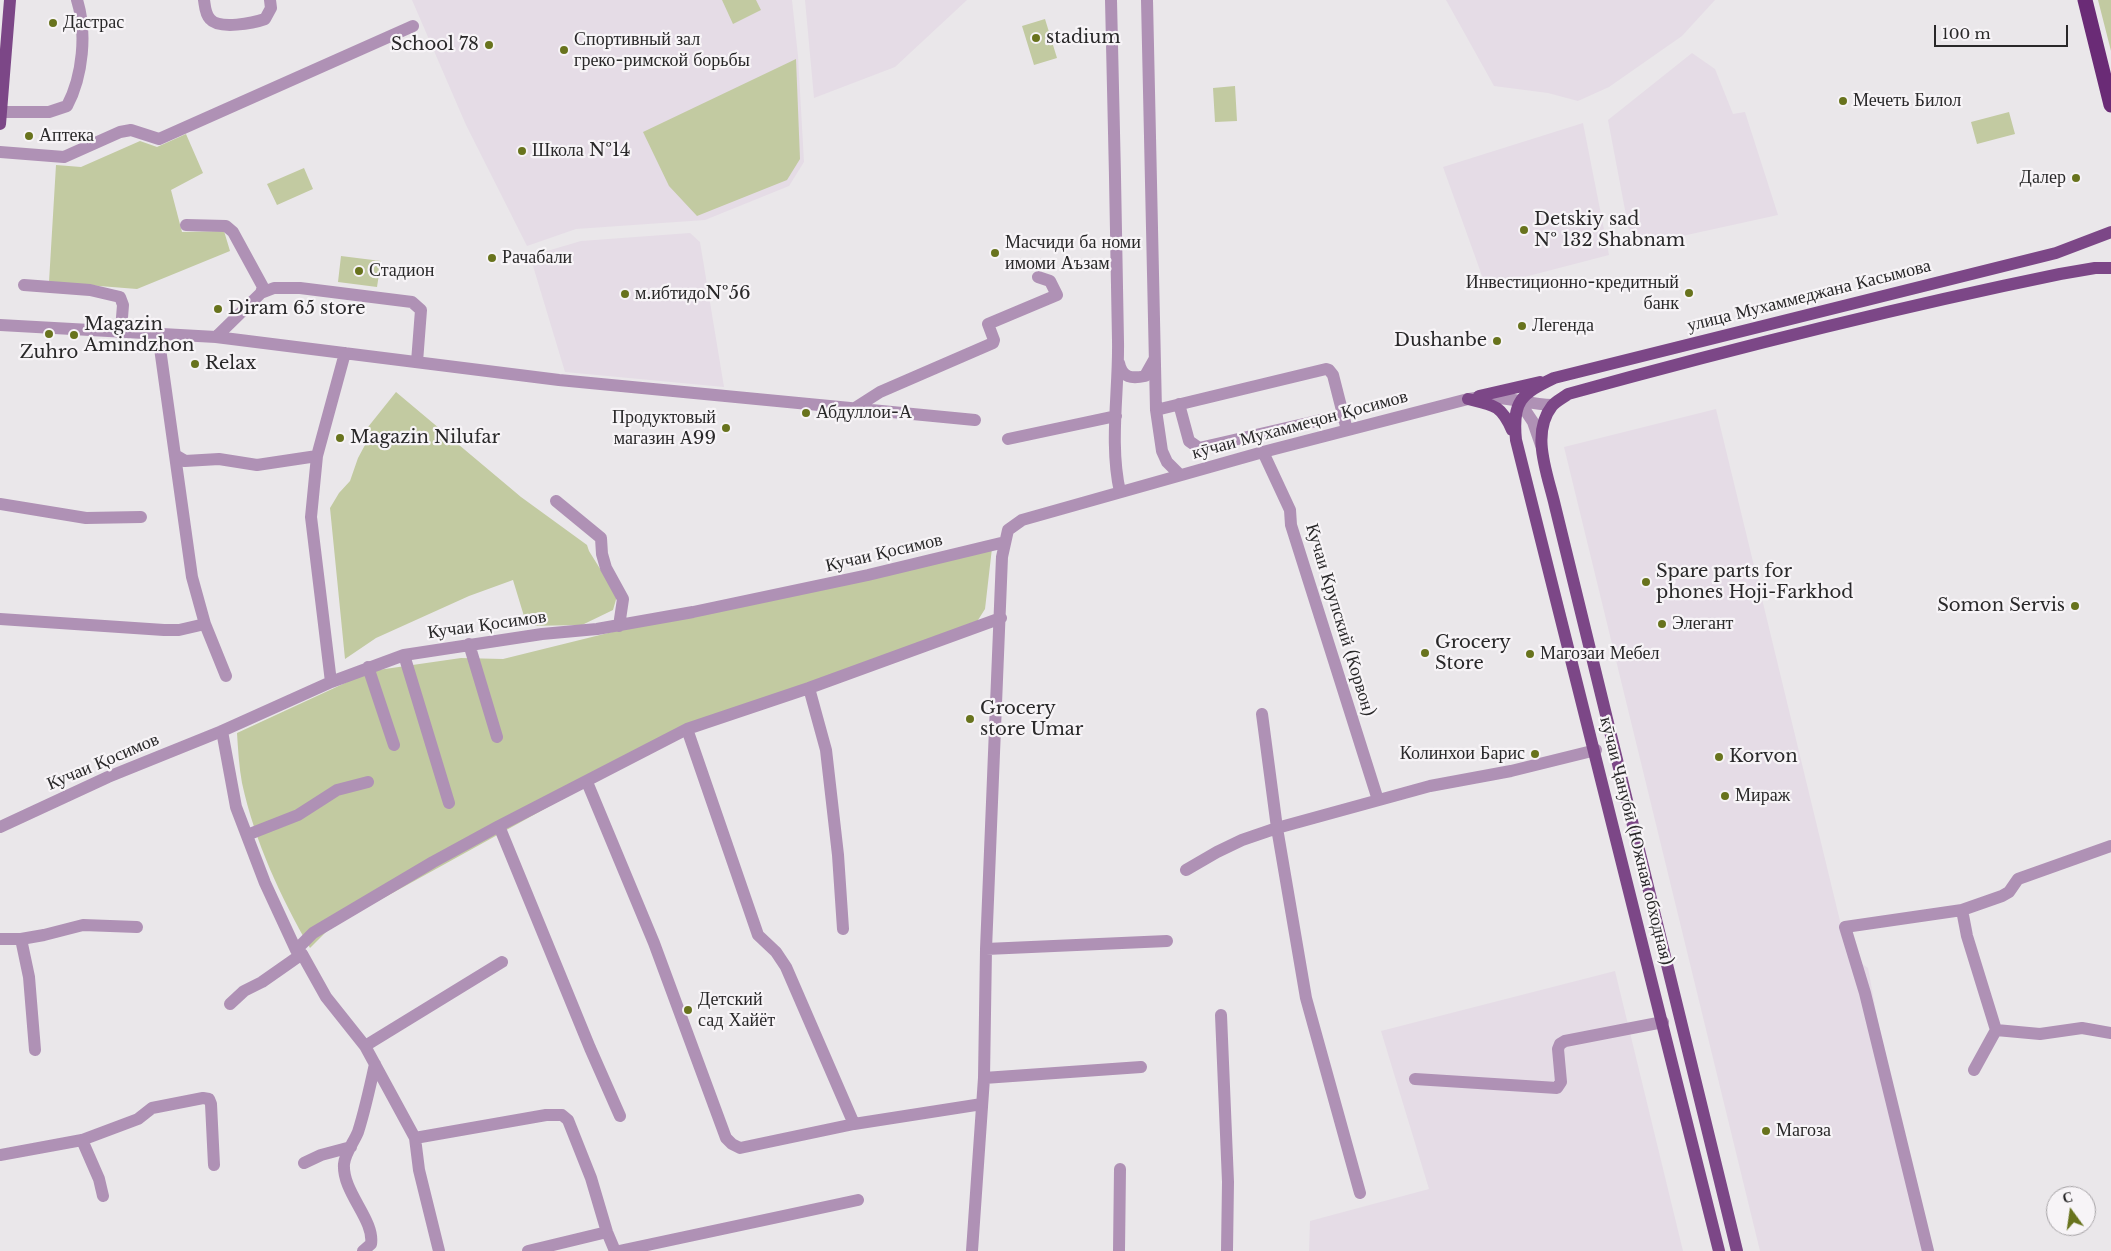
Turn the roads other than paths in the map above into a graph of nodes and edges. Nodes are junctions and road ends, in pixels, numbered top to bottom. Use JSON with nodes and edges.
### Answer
{"nodes":[{"id":1,"x":10,"y":0,"type":"edge"},
{"id":2,"x":77,"y":0,"type":"edge"},
{"id":3,"x":204,"y":0,"type":"edge"},
{"id":4,"x":270,"y":0,"type":"edge"},
{"id":5,"x":1111,"y":0,"type":"edge"},
{"id":6,"x":1147,"y":0,"type":"edge"},
{"id":7,"x":2085,"y":0,"type":"edge"},
{"id":8,"x":413,"y":26,"type":"dead end"},
{"id":9,"x":2111,"y":105,"type":"edge"},
{"id":10,"x":0,"y":118,"type":"edge"},
{"id":11,"x":0,"y":152,"type":"edge"},
{"id":12,"x":186,"y":226,"type":"dead end"},
{"id":13,"x":2111,"y":232,"type":"edge"},
{"id":14,"x":2056,"y":253,"type":"junction"},
{"id":15,"x":2111,"y":268,"type":"edge"},
{"id":16,"x":2060,"y":274,"type":"junction"},
{"id":17,"x":1038,"y":277,"type":"dead end"},
{"id":18,"x":24,"y":285,"type":"dead end"},
{"id":19,"x":261,"y":293,"type":"junction"},
{"id":20,"x":0,"y":325,"type":"edge"},
{"id":21,"x":121,"y":330,"type":"junction"},
{"id":22,"x":158,"y":334,"type":"junction"},
{"id":23,"x":216,"y":337,"type":"junction"},
{"id":24,"x":345,"y":353,"type":"junction"},
{"id":25,"x":1118,"y":358,"type":"junction"},
{"id":26,"x":1154,"y":359,"type":"junction"},
{"id":27,"x":417,"y":362,"type":"junction"},
{"id":28,"x":1554,"y":378,"type":"junction"},
{"id":29,"x":1474,"y":397,"type":"junction"},
{"id":30,"x":1519,"y":402,"type":"junction"},
{"id":31,"x":1179,"y":404,"type":"junction"},
{"id":32,"x":1552,"y":405,"type":"junction"},
{"id":33,"x":855,"y":408,"type":"junction"},
{"id":34,"x":1156,"y":410,"type":"junction"},
{"id":35,"x":1343,"y":415,"type":"junction"},
{"id":36,"x":1116,"y":416,"type":"junction"},
{"id":37,"x":975,"y":420,"type":"dead end"},
{"id":38,"x":1347,"y":430,"type":"junction"},
{"id":39,"x":1008,"y":439,"type":"dead end"},
{"id":40,"x":1516,"y":440,"type":"junction"},
{"id":41,"x":1541,"y":445,"type":"junction"},
{"id":42,"x":1263,"y":452,"type":"junction"},
{"id":43,"x":175,"y":455,"type":"junction"},
{"id":44,"x":316,"y":456,"type":"junction"},
{"id":45,"x":1180,"y":475,"type":"junction"},
{"id":46,"x":1120,"y":492,"type":"junction"},
{"id":47,"x":556,"y":501,"type":"dead end"},
{"id":48,"x":0,"y":504,"type":"edge"},
{"id":49,"x":142,"y":517,"type":"dead end"},
{"id":50,"x":1005,"y":542,"type":"junction"},
{"id":51,"x":0,"y":618,"type":"edge"},
{"id":52,"x":1001,"y":618,"type":"junction"},
{"id":53,"x":206,"y":624,"type":"junction"},
{"id":54,"x":619,"y":626,"type":"junction"},
{"id":55,"x":469,"y":644,"type":"junction"},
{"id":56,"x":404,"y":656,"type":"junction"},
{"id":57,"x":368,"y":667,"type":"junction"},
{"id":58,"x":226,"y":676,"type":"dead end"},
{"id":59,"x":331,"y":682,"type":"junction"},
{"id":60,"x":809,"y":688,"type":"junction"},
{"id":61,"x":1262,"y":714,"type":"dead end"},
{"id":62,"x":687,"y":729,"type":"junction"},
{"id":63,"x":222,"y":731,"type":"junction"},
{"id":64,"x":497,"y":737,"type":"dead end"},
{"id":65,"x":394,"y":745,"type":"dead end"},
{"id":66,"x":1596,"y":750,"type":"junction"},
{"id":67,"x":368,"y":782,"type":"dead end"},
{"id":68,"x":587,"y":782,"type":"junction"},
{"id":69,"x":1378,"y":800,"type":"junction"},
{"id":70,"x":449,"y":803,"type":"dead end"},
{"id":71,"x":499,"y":826,"type":"junction"},
{"id":72,"x":0,"y":827,"type":"edge"},
{"id":73,"x":1277,"y":828,"type":"junction"},
{"id":74,"x":247,"y":835,"type":"junction"},
{"id":75,"x":2111,"y":846,"type":"edge"},
{"id":76,"x":1186,"y":870,"type":"dead end"},
{"id":77,"x":1962,"y":910,"type":"junction"},
{"id":78,"x":137,"y":927,"type":"dead end"},
{"id":79,"x":842,"y":929,"type":"dead end"},
{"id":80,"x":21,"y":939,"type":"junction"},
{"id":81,"x":0,"y":940,"type":"edge"},
{"id":82,"x":1167,"y":941,"type":"dead end"},
{"id":83,"x":986,"y":949,"type":"junction"},
{"id":84,"x":299,"y":952,"type":"junction"},
{"id":85,"x":502,"y":962,"type":"dead end"},
{"id":86,"x":230,"y":1004,"type":"dead end"},
{"id":87,"x":1221,"y":1015,"type":"dead end"},
{"id":88,"x":1663,"y":1022,"type":"junction"},
{"id":89,"x":1996,"y":1030,"type":"junction"},
{"id":90,"x":2111,"y":1033,"type":"edge"},
{"id":91,"x":365,"y":1046,"type":"junction"},
{"id":92,"x":35,"y":1050,"type":"dead end"},
{"id":93,"x":375,"y":1064,"type":"junction"},
{"id":94,"x":1141,"y":1067,"type":"dead end"},
{"id":95,"x":1974,"y":1070,"type":"dead end"},
{"id":96,"x":984,"y":1078,"type":"junction"},
{"id":97,"x":1415,"y":1078,"type":"dead end"},
{"id":98,"x":982,"y":1104,"type":"junction"},
{"id":99,"x":620,"y":1116,"type":"dead end"},
{"id":100,"x":854,"y":1124,"type":"junction"},
{"id":101,"x":414,"y":1138,"type":"junction"},
{"id":102,"x":82,"y":1140,"type":"junction"},
{"id":103,"x":351,"y":1147,"type":"junction"},
{"id":104,"x":0,"y":1155,"type":"edge"},
{"id":105,"x":304,"y":1163,"type":"dead end"},
{"id":106,"x":214,"y":1165,"type":"dead end"},
{"id":107,"x":1120,"y":1169,"type":"dead end"},
{"id":108,"x":1360,"y":1193,"type":"dead end"},
{"id":109,"x":103,"y":1196,"type":"dead end"},
{"id":110,"x":858,"y":1200,"type":"dead end"},
{"id":111,"x":607,"y":1232,"type":"junction"},
{"id":112,"x":363,"y":1251,"type":"edge"},
{"id":113,"x":439,"y":1251,"type":"edge"},
{"id":114,"x":528,"y":1251,"type":"edge"},
{"id":115,"x":615,"y":1251,"type":"edge"},
{"id":116,"x":619,"y":1251,"type":"edge"},
{"id":117,"x":972,"y":1251,"type":"edge"},
{"id":118,"x":1119,"y":1251,"type":"edge"},
{"id":119,"x":1227,"y":1251,"type":"edge"},
{"id":120,"x":1720,"y":1251,"type":"edge"},
{"id":121,"x":1737,"y":1251,"type":"edge"},
{"id":122,"x":1928,"y":1251,"type":"edge"}],
"edges":[{"from":1,"to":10,"type":"main road"},
{"from":2,"to":10,"type":"street"},
{"from":3,"to":4,"type":"street"},
{"from":5,"to":25,"type":"street"},
{"from":6,"to":26,"type":"street","name":"кӯчаи Мухаммеҷон Қосимов"},
{"from":7,"to":9,"type":"highway"},
{"from":8,"to":11,"type":"street"},
{"from":12,"to":19,"type":"street"},
{"from":13,"to":14,"type":"main road","name":"улица Мухаммеджана Касымова"},
{"from":14,"to":16,"type":"main road"},
{"from":14,"to":28,"type":"main road","name":"улица Мухаммеджана Касымова"},
{"from":15,"to":16,"type":"main road"},
{"from":16,"to":32,"type":"main road"},
{"from":17,"to":33,"type":"street"},
{"from":18,"to":21,"type":"street"},
{"from":19,"to":23,"type":"street"},
{"from":19,"to":27,"type":"street"},
{"from":20,"to":21,"type":"street"},
{"from":21,"to":22,"type":"street"},
{"from":22,"to":23,"type":"street"},
{"from":22,"to":43,"type":"street"},
{"from":23,"to":24,"type":"street"},
{"from":24,"to":27,"type":"street"},
{"from":24,"to":44,"type":"street"},
{"from":25,"to":26,"type":"street"},
{"from":25,"to":36,"type":"street"},
{"from":26,"to":34,"type":"street","name":"кӯчаи Мухаммеҷон Қосимов"},
{"from":27,"to":33,"type":"street"},
{"from":28,"to":29,"type":"main road"},
{"from":28,"to":30,"type":"main road","name":"улица Мухаммеджана Касымова"},
{"from":29,"to":30,"type":"street","name":"кӯчаи Мухаммеҷон Қосимов"},
{"from":29,"to":38,"type":"street","name":"кӯчаи Мухаммеҷон Қосимов"},
{"from":29,"to":40,"type":"main road"},
{"from":30,"to":32,"type":"street","name":"кӯчаи Мухаммеҷон Қосимов"},
{"from":30,"to":40,"type":"main road"},
{"from":30,"to":41,"type":"street"},
{"from":31,"to":34,"type":"street"},
{"from":31,"to":35,"type":"street"},
{"from":31,"to":35,"type":"street"},
{"from":32,"to":41,"type":"main road"},
{"from":33,"to":37,"type":"street"},
{"from":34,"to":45,"type":"street","name":"кӯчаи Мухаммеҷон Қосимов"},
{"from":35,"to":38,"type":"street"},
{"from":36,"to":39,"type":"street"},
{"from":36,"to":46,"type":"street"},
{"from":38,"to":42,"type":"street","name":"кӯчаи Мухаммеҷон Қосимов"},
{"from":40,"to":66,"type":"main road","name":"кӯчаи Ҷанубӣ (Южная обходная)"},
{"from":41,"to":121,"type":"main road","name":"кӯчаи Ҷанубӣ (Южная обходная)"},
{"from":42,"to":45,"type":"street","name":"кӯчаи Мухаммеҷон Қосимов"},
{"from":42,"to":69,"type":"street","name":"Кучаи Крупский (Корвон)"},
{"from":43,"to":44,"type":"street"},
{"from":43,"to":53,"type":"street"},
{"from":44,"to":59,"type":"street"},
{"from":45,"to":46,"type":"street"},
{"from":46,"to":50,"type":"street"},
{"from":47,"to":54,"type":"street"},
{"from":48,"to":49,"type":"street"},
{"from":50,"to":52,"type":"street"},
{"from":50,"to":54,"type":"street","name":"Кучаи Қосимов"},
{"from":51,"to":53,"type":"street"},
{"from":52,"to":60,"type":"street"},
{"from":52,"to":83,"type":"street"},
{"from":53,"to":58,"type":"street"},
{"from":54,"to":55,"type":"street","name":"Кучаи Қосимов"},
{"from":55,"to":56,"type":"street","name":"Кучаи Қосимов"},
{"from":55,"to":64,"type":"street"},
{"from":56,"to":57,"type":"street","name":"Кучаи Қосимов"},
{"from":56,"to":70,"type":"street"},
{"from":57,"to":59,"type":"street","name":"Кучаи Қосимов"},
{"from":57,"to":65,"type":"street"},
{"from":59,"to":63,"type":"street","name":"Кучаи Қосимов"},
{"from":60,"to":62,"type":"street"},
{"from":60,"to":79,"type":"street"},
{"from":61,"to":73,"type":"street"},
{"from":62,"to":68,"type":"street"},
{"from":62,"to":100,"type":"street"},
{"from":63,"to":72,"type":"street","name":"Кучаи Қосимов"},
{"from":63,"to":74,"type":"street"},
{"from":66,"to":69,"type":"street"},
{"from":66,"to":88,"type":"main road","name":"кӯчаи Ҷанубӣ (Южная обходная)"},
{"from":67,"to":74,"type":"street"},
{"from":68,"to":71,"type":"street"},
{"from":68,"to":100,"type":"street"},
{"from":69,"to":73,"type":"street"},
{"from":71,"to":84,"type":"street"},
{"from":71,"to":99,"type":"street"},
{"from":73,"to":76,"type":"street"},
{"from":73,"to":108,"type":"street"},
{"from":74,"to":84,"type":"street"},
{"from":75,"to":77,"type":"street"},
{"from":77,"to":89,"type":"street"},
{"from":77,"to":122,"type":"street"},
{"from":78,"to":80,"type":"street"},
{"from":80,"to":81,"type":"street"},
{"from":80,"to":92,"type":"street"},
{"from":82,"to":83,"type":"street"},
{"from":83,"to":96,"type":"street"},
{"from":84,"to":86,"type":"street"},
{"from":84,"to":91,"type":"street"},
{"from":85,"to":91,"type":"street"},
{"from":87,"to":119,"type":"street"},
{"from":88,"to":97,"type":"street"},
{"from":88,"to":120,"type":"main road","name":"кӯчаи Ҷанубӣ (Южная обходная)"},
{"from":89,"to":90,"type":"street"},
{"from":89,"to":95,"type":"street"},
{"from":91,"to":93,"type":"street"},
{"from":93,"to":101,"type":"street"},
{"from":93,"to":103,"type":"street"},
{"from":94,"to":96,"type":"street"},
{"from":96,"to":98,"type":"street"},
{"from":98,"to":100,"type":"street"},
{"from":98,"to":117,"type":"street"},
{"from":101,"to":111,"type":"street"},
{"from":101,"to":113,"type":"street"},
{"from":102,"to":104,"type":"street"},
{"from":102,"to":106,"type":"street"},
{"from":102,"to":109,"type":"street"},
{"from":103,"to":105,"type":"street"},
{"from":103,"to":112,"type":"street"},
{"from":107,"to":118,"type":"street"},
{"from":110,"to":116,"type":"street"},
{"from":111,"to":114,"type":"street"},
{"from":111,"to":115,"type":"street"}]}
